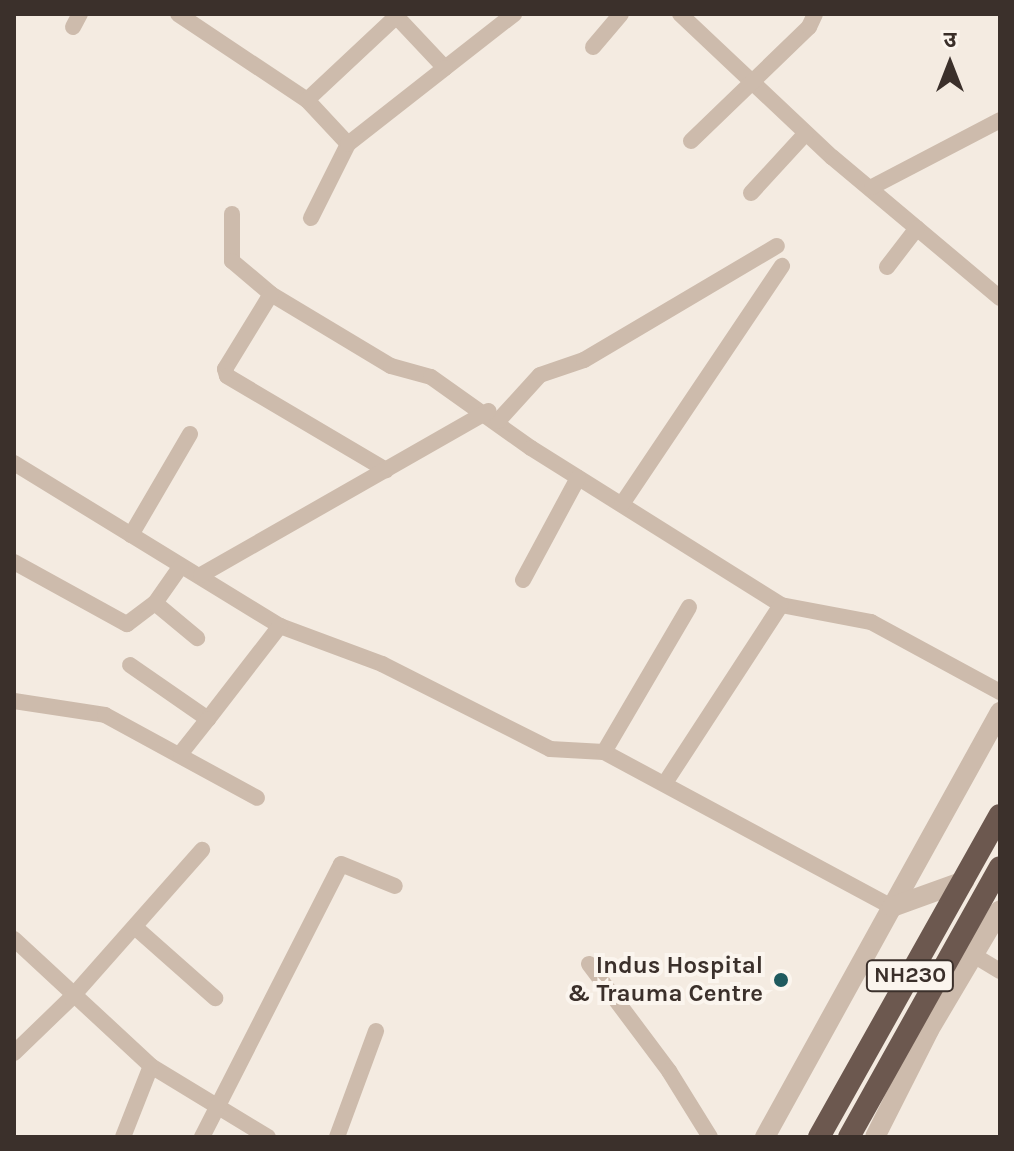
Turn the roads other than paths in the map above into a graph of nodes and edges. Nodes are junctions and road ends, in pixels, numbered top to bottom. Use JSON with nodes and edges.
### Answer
{"nodes":[{"id":1,"x":178,"y":14,"type":"edge"},
{"id":2,"x":514,"y":14,"type":"edge"},
{"id":3,"x":621,"y":14,"type":"edge"},
{"id":4,"x":680,"y":14,"type":"edge"},
{"id":5,"x":815,"y":14,"type":"edge"},
{"id":6,"x":398,"y":15,"type":"edge"},
{"id":7,"x":593,"y":47,"type":"dead end"},
{"id":8,"x":445,"y":68,"type":"junction"},
{"id":9,"x":754,"y":83,"type":"junction"},
{"id":10,"x":307,"y":100,"type":"junction"},
{"id":11,"x":1000,"y":120,"type":"edge"},
{"id":12,"x":806,"y":133,"type":"junction"},
{"id":13,"x":691,"y":141,"type":"dead end"},
{"id":14,"x":348,"y":144,"type":"junction"},
{"id":15,"x":872,"y":187,"type":"junction"},
{"id":16,"x":751,"y":193,"type":"dead end"},
{"id":17,"x":232,"y":214,"type":"dead end"},
{"id":18,"x":311,"y":218,"type":"dead end"},
{"id":19,"x":917,"y":228,"type":"junction"},
{"id":20,"x":777,"y":246,"type":"dead end"},
{"id":21,"x":782,"y":266,"type":"dead end"},
{"id":22,"x":887,"y":267,"type":"dead end"},
{"id":23,"x":271,"y":294,"type":"junction"},
{"id":24,"x":1000,"y":298,"type":"edge"},
{"id":25,"x":490,"y":415,"type":"junction"},
{"id":26,"x":190,"y":434,"type":"dead end"},
{"id":27,"x":14,"y":463,"type":"edge"},
{"id":28,"x":386,"y":470,"type":"junction"},
{"id":29,"x":578,"y":478,"type":"junction"},
{"id":30,"x":622,"y":504,"type":"junction"},
{"id":31,"x":131,"y":535,"type":"junction"},
{"id":32,"x":14,"y":562,"type":"edge"},
{"id":33,"x":181,"y":566,"type":"junction"},
{"id":34,"x":201,"y":575,"type":"junction"},
{"id":35,"x":523,"y":580,"type":"dead end"},
{"id":36,"x":155,"y":603,"type":"junction"},
{"id":37,"x":781,"y":605,"type":"junction"},
{"id":38,"x":689,"y":607,"type":"dead end"},
{"id":39,"x":280,"y":626,"type":"junction"},
{"id":40,"x":197,"y":638,"type":"dead end"},
{"id":41,"x":130,"y":665,"type":"dead end"},
{"id":42,"x":1000,"y":692,"type":"edge"},
{"id":43,"x":14,"y":701,"type":"edge"},
{"id":44,"x":1000,"y":712,"type":"edge"},
{"id":45,"x":208,"y":719,"type":"junction"},
{"id":46,"x":604,"y":752,"type":"junction"},
{"id":47,"x":181,"y":753,"type":"junction"},
{"id":48,"x":665,"y":783,"type":"junction"},
{"id":49,"x":257,"y":798,"type":"dead end"},
{"id":50,"x":1000,"y":815,"type":"edge"},
{"id":51,"x":202,"y":850,"type":"dead end"},
{"id":52,"x":1000,"y":867,"type":"edge"},
{"id":53,"x":964,"y":881,"type":"junction"},
{"id":54,"x":395,"y":886,"type":"dead end"},
{"id":55,"x":892,"y":907,"type":"junction"},
{"id":56,"x":1000,"y":910,"type":"edge"},
{"id":57,"x":136,"y":928,"type":"junction"},
{"id":58,"x":14,"y":939,"type":"edge"},
{"id":59,"x":965,"y":950,"type":"junction"},
{"id":60,"x":589,"y":964,"type":"dead end"},
{"id":61,"x":1000,"y":971,"type":"edge"},
{"id":62,"x":71,"y":998,"type":"junction"},
{"id":63,"x":215,"y":998,"type":"dead end"},
{"id":64,"x":376,"y":1031,"type":"dead end"},
{"id":65,"x":14,"y":1053,"type":"edge"},
{"id":66,"x":151,"y":1066,"type":"junction"},
{"id":67,"x":217,"y":1107,"type":"junction"},
{"id":68,"x":261,"y":1135,"type":"edge"},
{"id":69,"x":123,"y":1137,"type":"edge"},
{"id":70,"x":202,"y":1137,"type":"edge"},
{"id":71,"x":337,"y":1137,"type":"edge"},
{"id":72,"x":710,"y":1137,"type":"edge"},
{"id":73,"x":765,"y":1137,"type":"edge"},
{"id":74,"x":819,"y":1137,"type":"edge"},
{"id":75,"x":849,"y":1137,"type":"edge"},
{"id":76,"x":875,"y":1137,"type":"edge"}],
"edges":[{"from":1,"to":10,"type":"street"},
{"from":2,"to":8,"type":"street"},
{"from":3,"to":7,"type":"street"},
{"from":4,"to":9,"type":"street"},
{"from":5,"to":9,"type":"street"},
{"from":6,"to":8,"type":"street"},
{"from":6,"to":10,"type":"street"},
{"from":8,"to":14,"type":"street"},
{"from":9,"to":12,"type":"street"},
{"from":9,"to":13,"type":"street"},
{"from":10,"to":14,"type":"street"},
{"from":11,"to":15,"type":"street"},
{"from":12,"to":15,"type":"street"},
{"from":12,"to":16,"type":"street"},
{"from":14,"to":18,"type":"street"},
{"from":15,"to":19,"type":"street"},
{"from":17,"to":23,"type":"street"},
{"from":19,"to":22,"type":"street"},
{"from":19,"to":24,"type":"street"},
{"from":20,"to":25,"type":"street"},
{"from":21,"to":30,"type":"street"},
{"from":23,"to":25,"type":"street"},
{"from":23,"to":28,"type":"street"},
{"from":25,"to":28,"type":"street"},
{"from":25,"to":29,"type":"street"},
{"from":26,"to":31,"type":"street"},
{"from":27,"to":31,"type":"street"},
{"from":28,"to":34,"type":"street"},
{"from":29,"to":30,"type":"street"},
{"from":29,"to":35,"type":"street"},
{"from":30,"to":37,"type":"street"},
{"from":31,"to":33,"type":"street"},
{"from":32,"to":36,"type":"street"},
{"from":33,"to":34,"type":"street"},
{"from":33,"to":36,"type":"street"},
{"from":34,"to":39,"type":"street"},
{"from":36,"to":40,"type":"street"},
{"from":37,"to":42,"type":"street"},
{"from":37,"to":48,"type":"street"},
{"from":38,"to":46,"type":"street"},
{"from":39,"to":45,"type":"street"},
{"from":39,"to":46,"type":"street"},
{"from":41,"to":45,"type":"street"},
{"from":43,"to":47,"type":"street"},
{"from":44,"to":55,"type":"street"},
{"from":45,"to":47,"type":"street"},
{"from":46,"to":48,"type":"street"},
{"from":47,"to":49,"type":"street"},
{"from":48,"to":55,"type":"street"},
{"from":50,"to":53,"type":"highway","number":"NH230"},
{"from":51,"to":57,"type":"street"},
{"from":52,"to":59,"type":"highway","number":"NH230"},
{"from":53,"to":55,"type":"street"},
{"from":53,"to":74,"type":"highway","number":"NH230"},
{"from":54,"to":67,"type":"street"},
{"from":55,"to":73,"type":"street"},
{"from":56,"to":59,"type":"street"},
{"from":57,"to":62,"type":"street"},
{"from":57,"to":63,"type":"street"},
{"from":58,"to":62,"type":"street"},
{"from":59,"to":61,"type":"street"},
{"from":59,"to":75,"type":"highway","number":"NH230"},
{"from":59,"to":76,"type":"street"},
{"from":60,"to":72,"type":"street"},
{"from":62,"to":65,"type":"street"},
{"from":62,"to":66,"type":"street"},
{"from":64,"to":71,"type":"street"},
{"from":66,"to":67,"type":"street"},
{"from":66,"to":69,"type":"street"},
{"from":67,"to":68,"type":"street"},
{"from":67,"to":70,"type":"street"}]}
